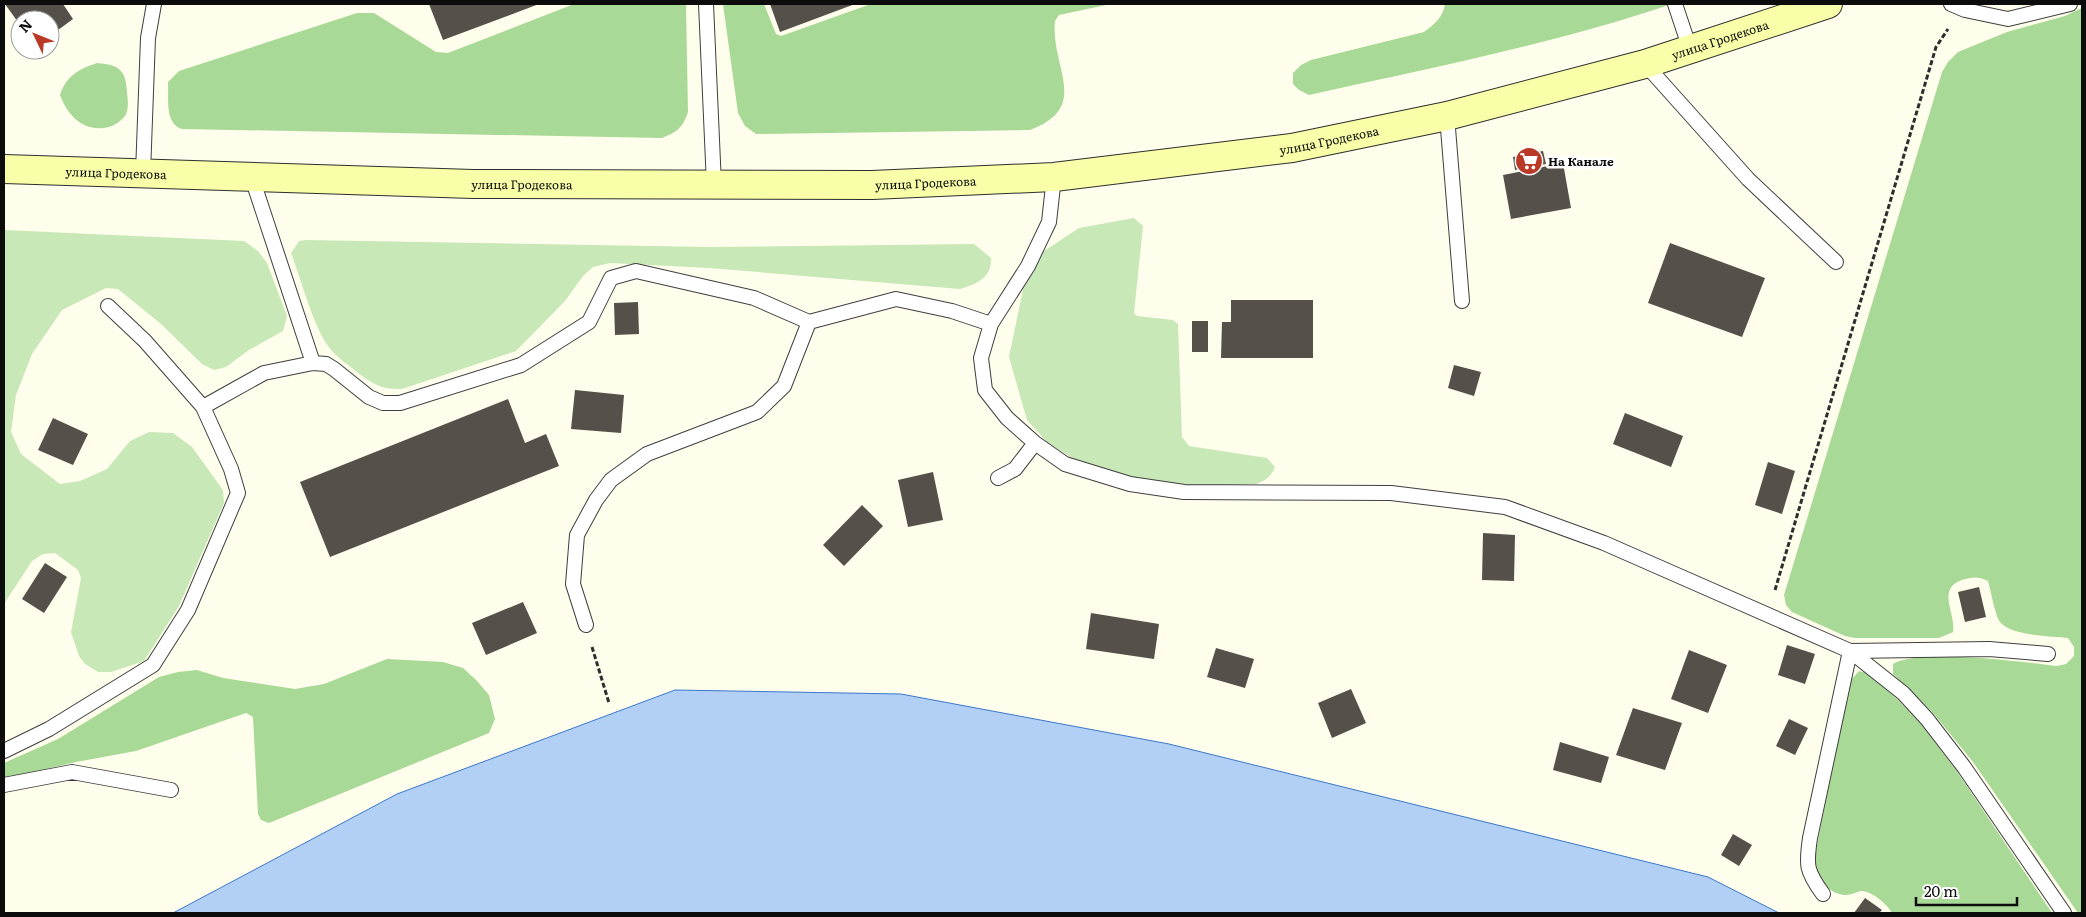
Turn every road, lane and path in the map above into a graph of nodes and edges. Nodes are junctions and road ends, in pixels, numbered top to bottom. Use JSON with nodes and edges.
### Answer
{"nodes":[{"id":1,"x":154,"y":4,"type":"edge"},
{"id":2,"x":706,"y":4,"type":"edge"},
{"id":3,"x":1675,"y":4,"type":"edge"},
{"id":4,"x":1828,"y":4,"type":"edge"},
{"id":5,"x":1951,"y":4,"type":"edge"},
{"id":6,"x":2070,"y":4,"type":"edge"},
{"id":7,"x":1965,"y":10,"type":"junction"},
{"id":8,"x":1690,"y":49,"type":"junction"},
{"id":9,"x":1645,"y":64,"type":"junction"},
{"id":10,"x":1446,"y":116,"type":"junction"},
{"id":11,"x":4,"y":169,"type":"edge"},
{"id":12,"x":143,"y":173,"type":"junction"},
{"id":13,"x":1054,"y":177,"type":"junction"},
{"id":14,"x":252,"y":178,"type":"junction"},
{"id":15,"x":714,"y":185,"type":"junction"},
{"id":16,"x":1836,"y":262,"type":"dead end"},
{"id":17,"x":1462,"y":302,"type":"dead end"},
{"id":18,"x":108,"y":306,"type":"dead end"},
{"id":19,"x":809,"y":322,"type":"junction"},
{"id":20,"x":991,"y":324,"type":"junction"},
{"id":21,"x":313,"y":364,"type":"junction"},
{"id":22,"x":203,"y":407,"type":"junction"},
{"id":23,"x":1035,"y":444,"type":"junction"},
{"id":24,"x":998,"y":478,"type":"dead end"},
{"id":25,"x":1768,"y":615,"type":"junction"},
{"id":26,"x":586,"y":625,"type":"joint"},
{"id":27,"x":1850,"y":651,"type":"junction"},
{"id":28,"x":2048,"y":654,"type":"dead end"},
{"id":29,"x":609,"y":703,"type":"dead end"},
{"id":30,"x":4,"y":751,"type":"edge"},
{"id":31,"x":4,"y":785,"type":"edge"},
{"id":32,"x":171,"y":790,"type":"dead end"},
{"id":33,"x":1823,"y":894,"type":"dead end"},
{"id":34,"x":2064,"y":913,"type":"edge"}],
"edges":[{"from":1,"to":12,"type":"lane"},
{"from":2,"to":15,"type":"lane"},
{"from":3,"to":8,"type":"lane"},
{"from":4,"to":8,"type":"main road","name":"улица Гродекова"},
{"from":5,"to":7,"type":"lane"},
{"from":6,"to":7,"type":"lane"},
{"from":7,"to":25,"type":"path"},
{"from":8,"to":9,"type":"main road","name":"улица Гродекова"},
{"from":9,"to":10,"type":"main road","name":"улица Гродекова"},
{"from":9,"to":16,"type":"lane"},
{"from":10,"to":13,"type":"main road","name":"улица Гродекова"},
{"from":10,"to":17,"type":"lane"},
{"from":11,"to":12,"type":"main road","name":"улица Гродекова"},
{"from":12,"to":14,"type":"main road","name":"улица Гродекова"},
{"from":13,"to":15,"type":"main road","name":"улица Гродекова"},
{"from":13,"to":20,"type":"lane"},
{"from":14,"to":15,"type":"main road","name":"улица Гродекова"},
{"from":14,"to":21,"type":"lane"},
{"from":18,"to":22,"type":"lane"},
{"from":19,"to":20,"type":"lane"},
{"from":19,"to":21,"type":"lane"},
{"from":19,"to":26,"type":"lane"},
{"from":20,"to":23,"type":"lane"},
{"from":21,"to":22,"type":"lane"},
{"from":22,"to":30,"type":"lane"},
{"from":23,"to":24,"type":"lane"},
{"from":23,"to":25,"type":"lane"},
{"from":25,"to":27,"type":"lane"},
{"from":26,"to":29,"type":"path"},
{"from":27,"to":28,"type":"lane"},
{"from":27,"to":33,"type":"lane"},
{"from":27,"to":34,"type":"lane"},
{"from":31,"to":32,"type":"lane"}]}
